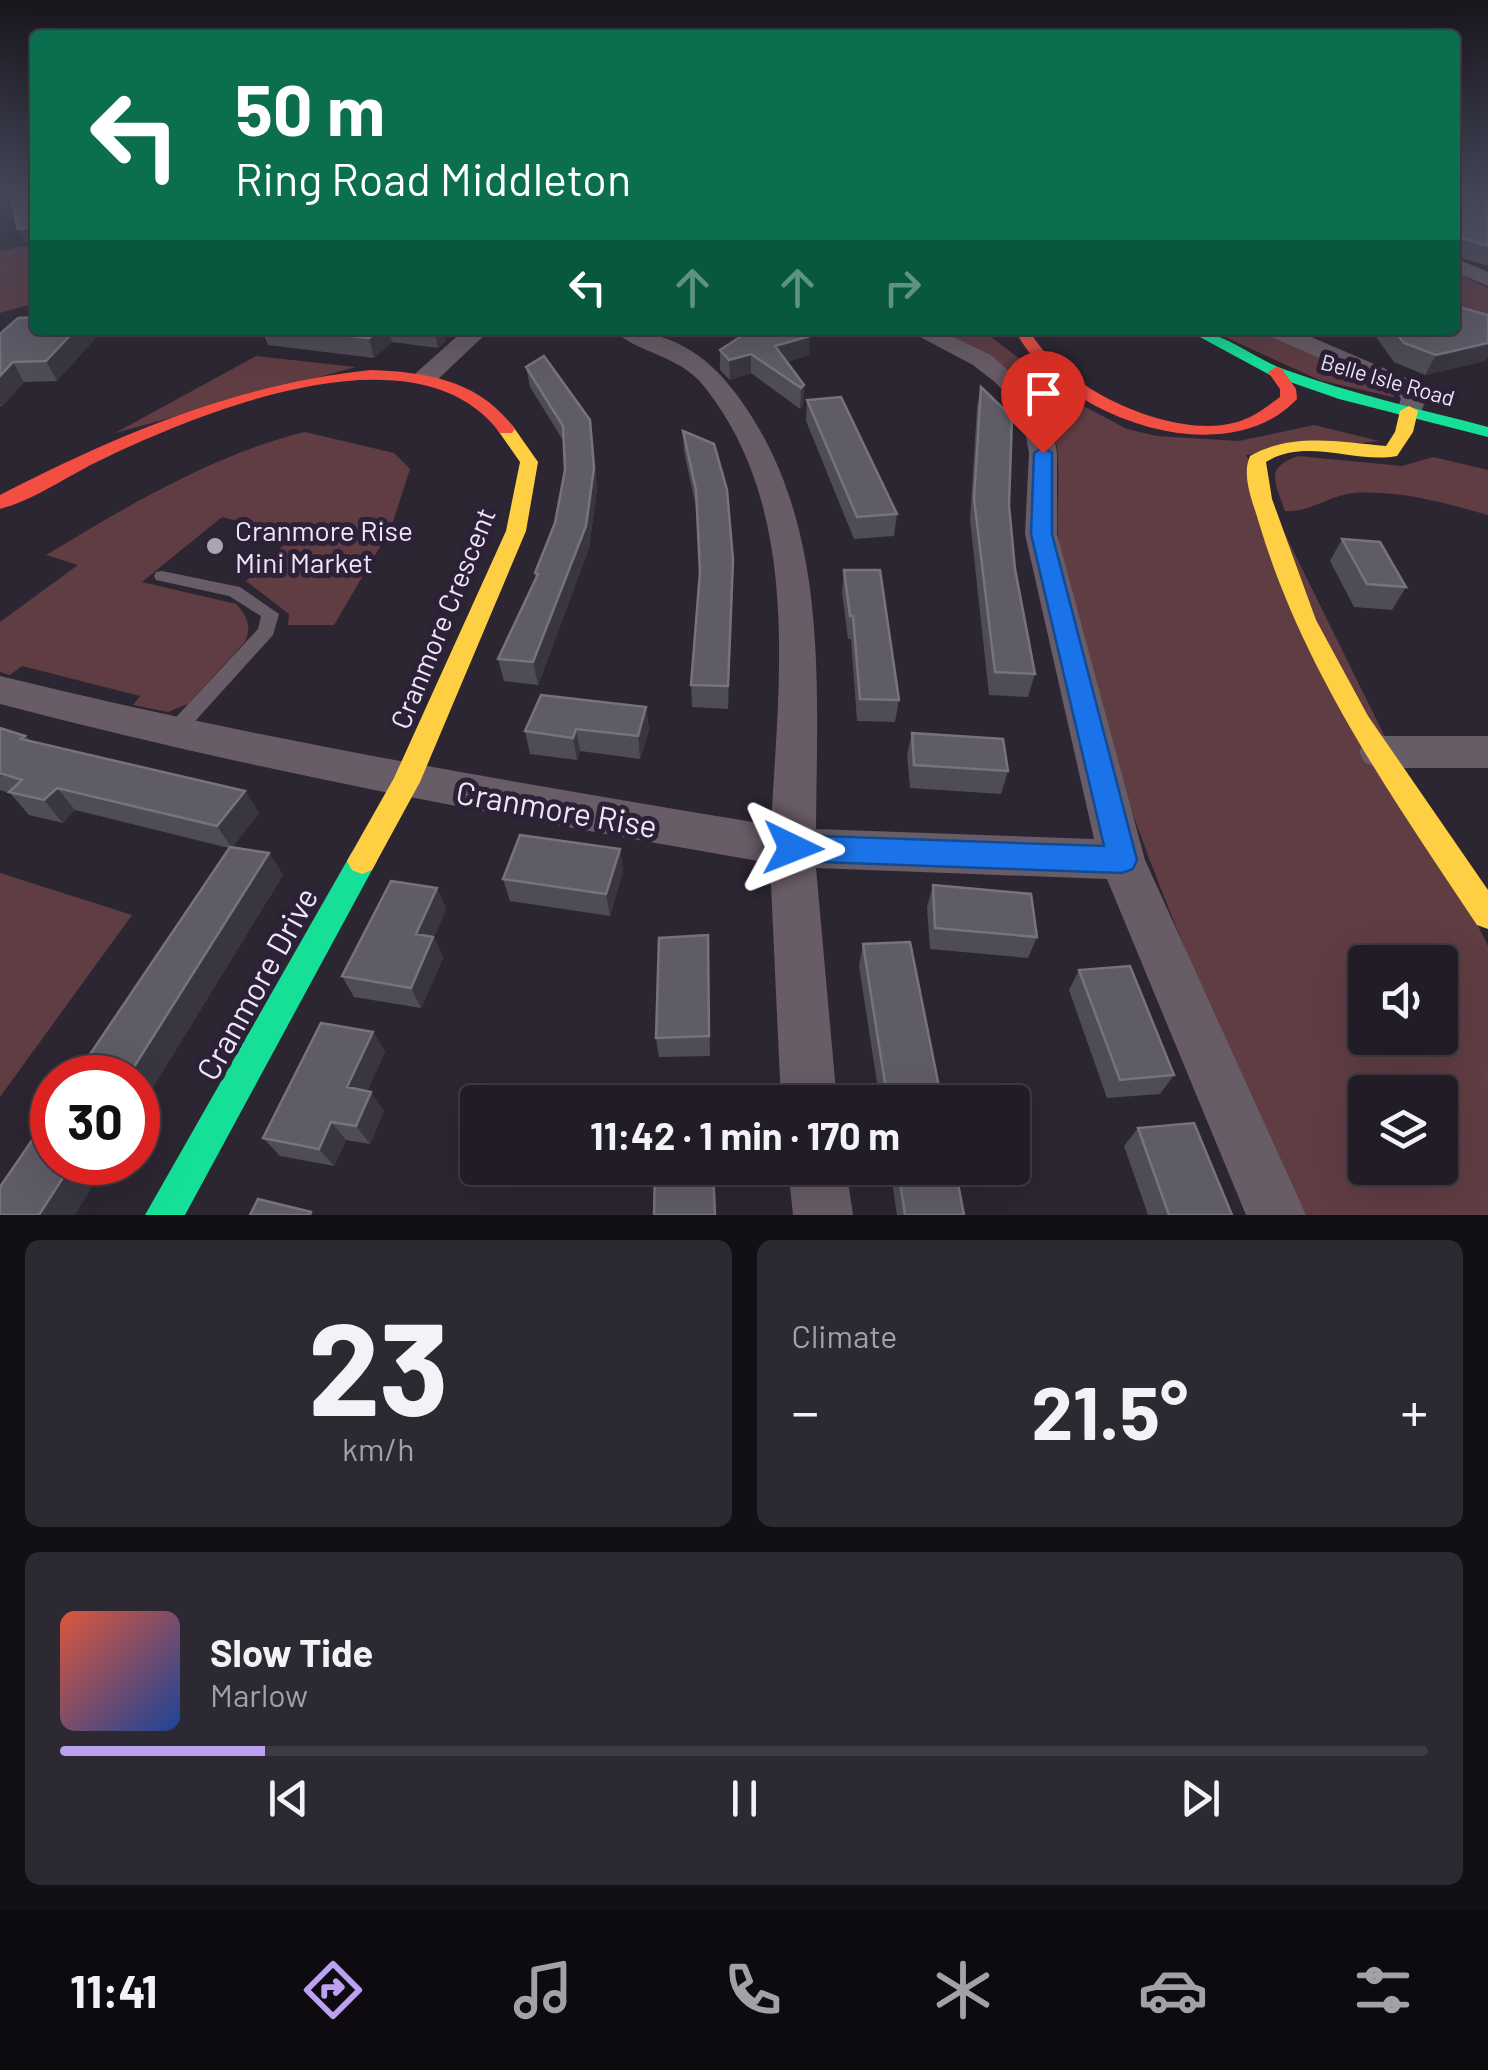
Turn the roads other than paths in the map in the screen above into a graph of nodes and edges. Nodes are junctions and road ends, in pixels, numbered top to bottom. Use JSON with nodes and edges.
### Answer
{"nodes":[{"id":1,"x":1460,"y":266,"type":"edge"},
{"id":2,"x":1488,"y":280,"type":"edge"},
{"id":3,"x":472,"y":335,"type":"edge"},
{"id":4,"x":638,"y":335,"type":"edge"},
{"id":5,"x":930,"y":335,"type":"edge"},
{"id":6,"x":1024,"y":335,"type":"edge"},
{"id":7,"x":1204,"y":335,"type":"edge"},
{"id":8,"x":1286,"y":335,"type":"edge"},
{"id":9,"x":1276,"y":372,"type":"junction"},
{"id":10,"x":426,"y":377,"type":"junction"},
{"id":11,"x":1277,"y":414,"type":"junction"},
{"id":12,"x":1309,"y":414,"type":"dead end"},
{"id":13,"x":1348,"y":420,"type":"dead end"},
{"id":14,"x":1406,"y":422,"type":"junction"},
{"id":15,"x":1488,"y":432,"type":"edge"},
{"id":16,"x":1488,"y":455,"type":"edge"},
{"id":17,"x":0,"y":503,"type":"edge"},
{"id":18,"x":162,"y":576,"type":"dead end"},
{"id":19,"x":0,"y":690,"type":"edge"},
{"id":20,"x":172,"y":734,"type":"junction"},
{"id":21,"x":1380,"y":752,"type":"junction"},
{"id":22,"x":1488,"y":752,"type":"edge"},
{"id":23,"x":406,"y":782,"type":"junction"},
{"id":24,"x":793,"y":848,"type":"junction"},
{"id":25,"x":1122,"y":860,"type":"junction"},
{"id":26,"x":1488,"y":915,"type":"edge"},
{"id":27,"x":808,"y":1085,"type":"edge"},
{"id":28,"x":819,"y":1185,"type":"edge"},
{"id":29,"x":164,"y":1215,"type":"edge"},
{"id":30,"x":823,"y":1215,"type":"edge"},
{"id":31,"x":1276,"y":1215,"type":"edge"}],
"edges":[{"from":1,"to":2,"type":"street"},
{"from":3,"to":10,"type":"street"},
{"from":4,"to":24,"type":"street"},
{"from":5,"to":25,"type":"street"},
{"from":6,"to":11,"type":"street"},
{"from":7,"to":9,"type":"street","name":"Belle Isle Road"},
{"from":8,"to":14,"type":"street"},
{"from":9,"to":11,"type":"street"},
{"from":9,"to":14,"type":"street","name":"Belle Isle Road"},
{"from":10,"to":17,"type":"street","name":"Cranmore Crescent"},
{"from":10,"to":23,"type":"street","name":"Cranmore Crescent"},
{"from":11,"to":12,"type":"street"},
{"from":13,"to":14,"type":"street","name":"Belle Isle Road"},
{"from":14,"to":15,"type":"street","name":"Belle Isle Road"},
{"from":14,"to":16,"type":"street","name":"Belle Isle Road"},
{"from":14,"to":21,"type":"street"},
{"from":18,"to":20,"type":"lane"},
{"from":19,"to":20,"type":"street","name":"Cranmore Rise"},
{"from":20,"to":23,"type":"street","name":"Cranmore Rise"},
{"from":21,"to":22,"type":"street"},
{"from":21,"to":26,"type":"street"},
{"from":23,"to":24,"type":"street","name":"Cranmore Rise"},
{"from":23,"to":29,"type":"street","name":"Cranmore Drive"},
{"from":24,"to":25,"type":"street","name":"Cranmore Rise"},
{"from":24,"to":27,"type":"street"},
{"from":25,"to":31,"type":"street"},
{"from":28,"to":30,"type":"street"}]}
